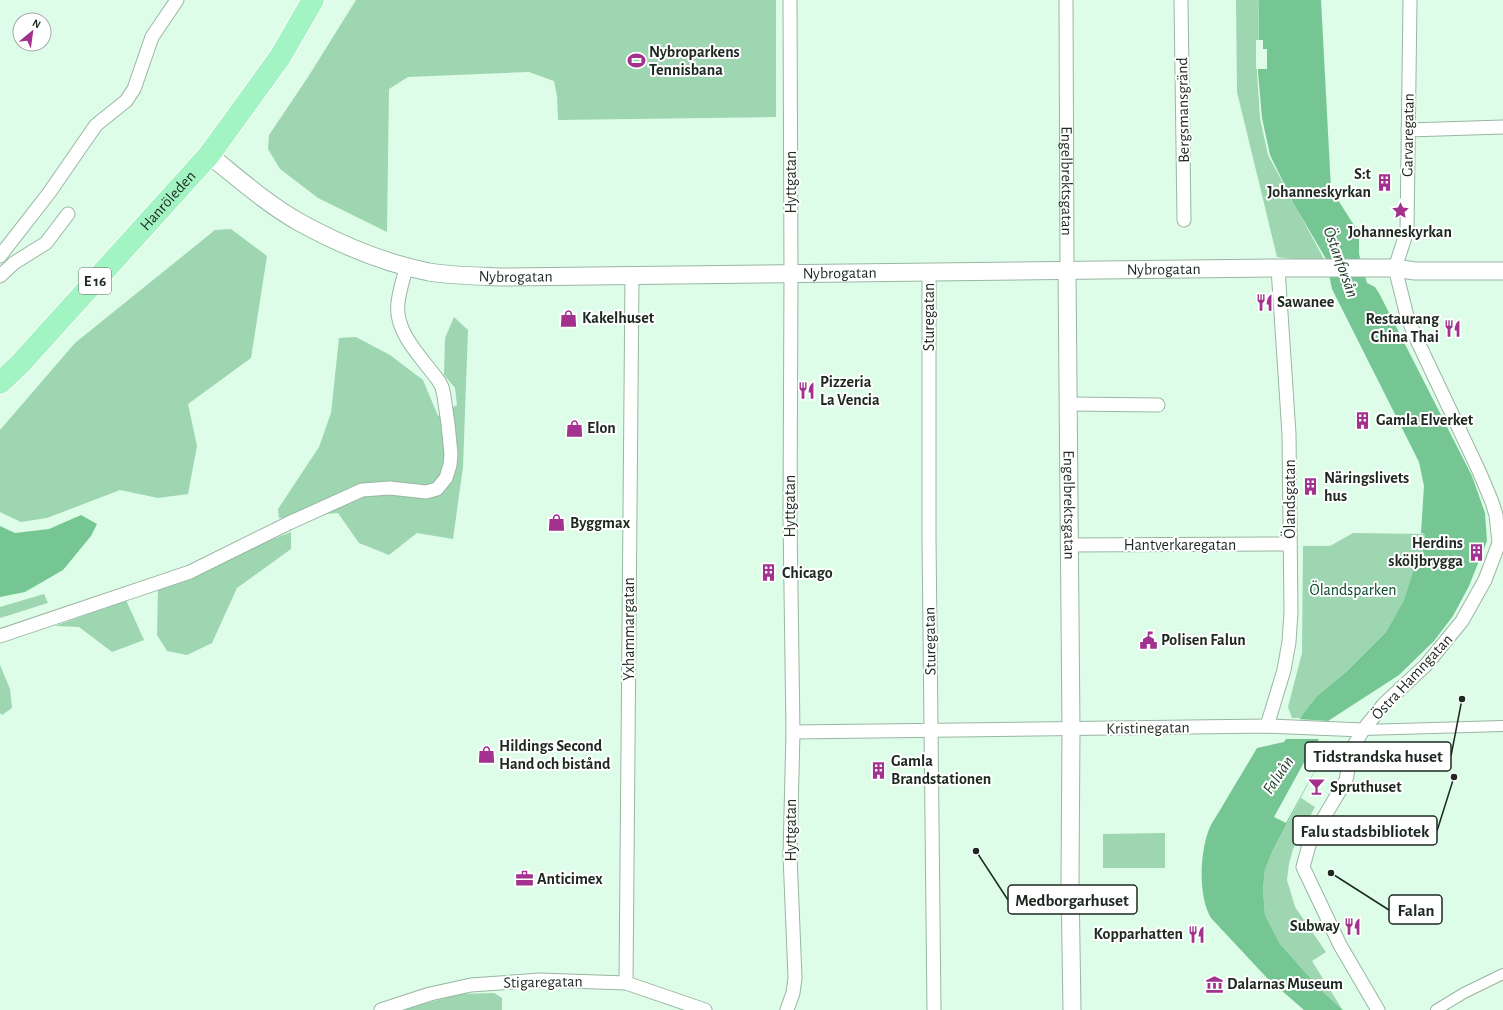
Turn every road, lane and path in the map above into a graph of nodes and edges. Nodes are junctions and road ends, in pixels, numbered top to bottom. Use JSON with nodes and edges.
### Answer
{"nodes":[{"id":1,"x":177,"y":0,"type":"edge"},
{"id":2,"x":313,"y":0,"type":"edge"},
{"id":3,"x":790,"y":0,"type":"edge"},
{"id":4,"x":1066,"y":0,"type":"edge"},
{"id":5,"x":1181,"y":0,"type":"edge"},
{"id":6,"x":1410,"y":0,"type":"edge"},
{"id":7,"x":1503,"y":127,"type":"edge"},
{"id":8,"x":1408,"y":130,"type":"junction"},
{"id":9,"x":209,"y":155,"type":"junction"},
{"id":10,"x":68,"y":214,"type":"dead end"},
{"id":11,"x":1184,"y":220,"type":"dead end"},
{"id":12,"x":0,"y":256,"type":"edge"},
{"id":13,"x":406,"y":267,"type":"junction"},
{"id":14,"x":1278,"y":268,"type":"junction"},
{"id":15,"x":1395,"y":268,"type":"junction"},
{"id":16,"x":1067,"y":271,"type":"junction"},
{"id":17,"x":1503,"y":271,"type":"edge"},
{"id":18,"x":930,"y":272,"type":"junction"},
{"id":19,"x":791,"y":274,"type":"junction"},
{"id":20,"x":632,"y":275,"type":"junction"},
{"id":21,"x":0,"y":276,"type":"edge"},
{"id":22,"x":0,"y":383,"type":"edge"},
{"id":23,"x":1068,"y":404,"type":"junction"},
{"id":24,"x":1158,"y":405,"type":"dead end"},
{"id":25,"x":1501,"y":542,"type":"edge"},
{"id":26,"x":1290,"y":544,"type":"junction"},
{"id":27,"x":1070,"y":545,"type":"junction"},
{"id":28,"x":0,"y":636,"type":"edge"},
{"id":29,"x":1267,"y":726,"type":"junction"},
{"id":30,"x":1503,"y":726,"type":"edge"},
{"id":31,"x":1072,"y":729,"type":"junction"},
{"id":32,"x":1363,"y":730,"type":"junction"},
{"id":33,"x":931,"y":731,"type":"junction"},
{"id":34,"x":793,"y":732,"type":"junction"},
{"id":35,"x":1503,"y":974,"type":"edge"},
{"id":36,"x":626,"y":983,"type":"junction"},
{"id":37,"x":381,"y":1010,"type":"edge"},
{"id":38,"x":705,"y":1010,"type":"edge"},
{"id":39,"x":787,"y":1010,"type":"edge"},
{"id":40,"x":934,"y":1010,"type":"edge"},
{"id":41,"x":1072,"y":1010,"type":"edge"},
{"id":42,"x":1378,"y":1010,"type":"edge"},
{"id":43,"x":1436,"y":1010,"type":"edge"}],
"edges":[{"from":1,"to":12,"type":"street"},
{"from":2,"to":9,"type":"highway","name":"Hanröleden","number":"E 16"},
{"from":3,"to":19,"type":"street","name":"Hyttgatan"},
{"from":4,"to":16,"type":"street","name":"Engelbrektsgatan"},
{"from":5,"to":11,"type":"street","name":"Bergsmansgränd"},
{"from":6,"to":8,"type":"street","name":"Garvaregatan"},
{"from":7,"to":8,"type":"street"},
{"from":8,"to":15,"type":"street","name":"Garvaregatan"},
{"from":9,"to":13,"type":"street","name":"Nybrogatan"},
{"from":9,"to":22,"type":"highway","name":"Hanröleden","number":"E 16"},
{"from":10,"to":21,"type":"street"},
{"from":13,"to":20,"type":"street","name":"Nybrogatan"},
{"from":13,"to":28,"type":"street"},
{"from":14,"to":15,"type":"street","name":"Nybrogatan"},
{"from":14,"to":16,"type":"street","name":"Nybrogatan"},
{"from":14,"to":26,"type":"street","name":"Ölandsgatan"},
{"from":15,"to":17,"type":"street","name":"Nybrogatan"},
{"from":15,"to":25,"type":"street","name":"Östra Hamngatan"},
{"from":16,"to":18,"type":"street","name":"Nybrogatan"},
{"from":16,"to":23,"type":"street","name":"Engelbrektsgatan"},
{"from":18,"to":19,"type":"street","name":"Nybrogatan"},
{"from":18,"to":33,"type":"street","name":"Sturegatan"},
{"from":19,"to":20,"type":"street","name":"Nybrogatan"},
{"from":19,"to":34,"type":"street","name":"Hyttgatan"},
{"from":20,"to":36,"type":"street","name":"Yxhammargatan"},
{"from":23,"to":24,"type":"street"},
{"from":23,"to":27,"type":"street","name":"Engelbrektsgatan"},
{"from":25,"to":32,"type":"street","name":"Östra Hamngatan"},
{"from":26,"to":27,"type":"street","name":"Hantverkaregatan"},
{"from":26,"to":29,"type":"street","name":"Ölandsgatan"},
{"from":27,"to":31,"type":"street","name":"Engelbrektsgatan"},
{"from":29,"to":31,"type":"street","name":"Kristinegatan"},
{"from":29,"to":32,"type":"street","name":"Kristinegatan"},
{"from":30,"to":32,"type":"street","name":"Kristinegatan"},
{"from":31,"to":33,"type":"street","name":"Kristinegatan"},
{"from":31,"to":41,"type":"street","name":"Engelbrektsgatan"},
{"from":32,"to":42,"type":"street","name":"Östra Hamngatan"},
{"from":33,"to":34,"type":"street","name":"Kristinegatan"},
{"from":33,"to":40,"type":"street","name":"Sturegatan"},
{"from":34,"to":39,"type":"street","name":"Hyttgatan"},
{"from":35,"to":43,"type":"street"},
{"from":36,"to":37,"type":"street","name":"Stigaregatan"},
{"from":36,"to":38,"type":"street","name":"Stigaregatan"}]}
